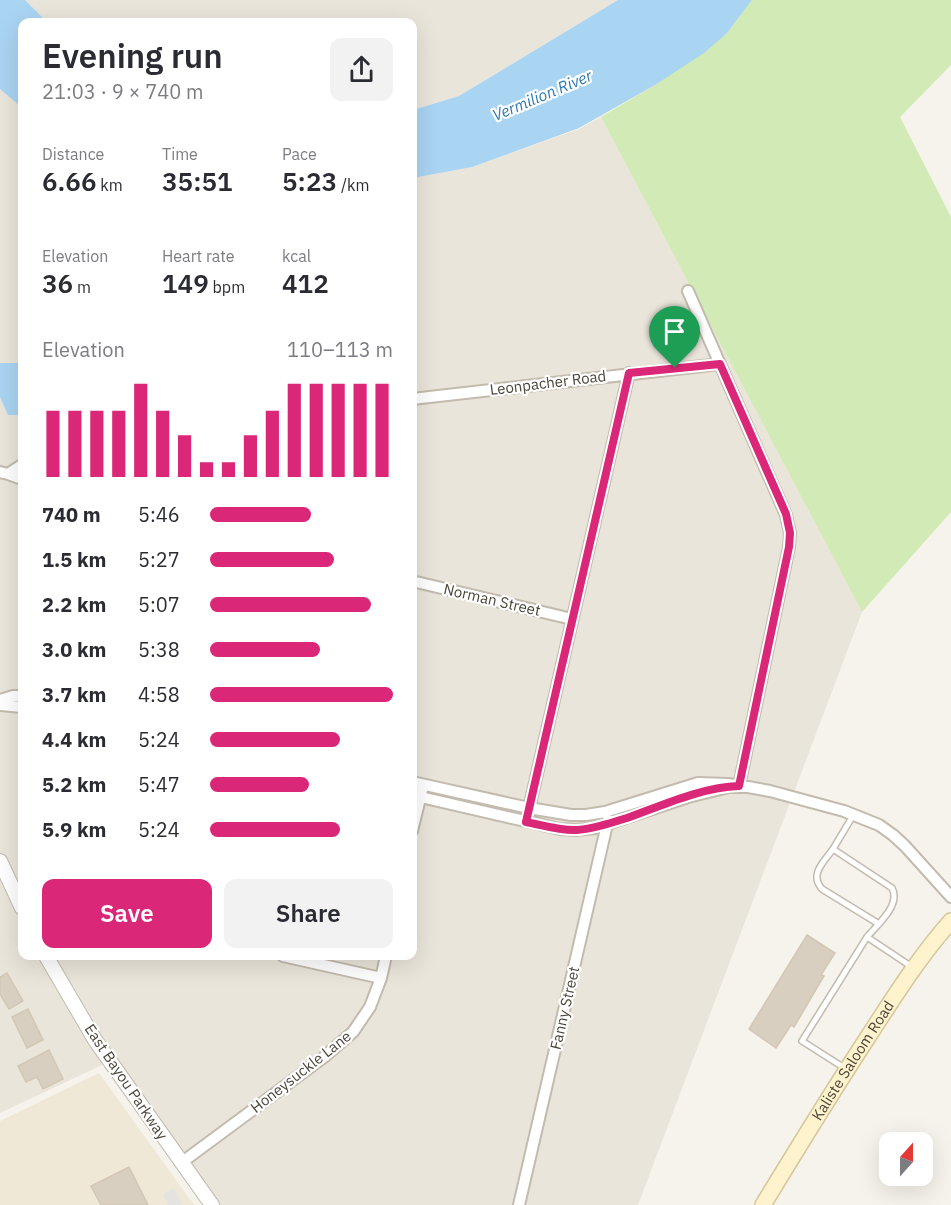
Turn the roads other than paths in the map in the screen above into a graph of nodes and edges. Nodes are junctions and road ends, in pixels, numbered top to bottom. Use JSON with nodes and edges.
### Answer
{"nodes":[{"id":1,"x":688,"y":291,"type":"dead end"},
{"id":2,"x":720,"y":364,"type":"junction"},
{"id":3,"x":629,"y":373,"type":"junction"},
{"id":4,"x":417,"y":398,"type":"edge"},
{"id":5,"x":18,"y":467,"type":"edge"},
{"id":6,"x":4,"y":473,"type":"edge"},
{"id":7,"x":417,"y":582,"type":"edge"},
{"id":8,"x":572,"y":619,"type":"junction"},
{"id":9,"x":18,"y":696,"type":"edge"},
{"id":10,"x":0,"y":702,"type":"edge"},
{"id":11,"x":18,"y":706,"type":"edge"},
{"id":12,"x":418,"y":783,"type":"edge"},
{"id":13,"x":739,"y":786,"type":"junction"},
{"id":14,"x":417,"y":796,"type":"edge"},
{"id":15,"x":529,"y":808,"type":"junction"},
{"id":16,"x":610,"y":811,"type":"junction"},
{"id":17,"x":854,"y":814,"type":"junction"},
{"id":18,"x":526,"y":822,"type":"junction"},
{"id":19,"x":608,"y":824,"type":"junction"},
{"id":20,"x":833,"y":849,"type":"junction"},
{"id":21,"x":0,"y":861,"type":"edge"},
{"id":22,"x":951,"y":897,"type":"edge"},
{"id":23,"x":18,"y":899,"type":"edge"},
{"id":24,"x":951,"y":921,"type":"edge"},
{"id":25,"x":879,"y":924,"type":"junction"},
{"id":26,"x":867,"y":937,"type":"junction"},
{"id":27,"x":48,"y":960,"type":"edge"},
{"id":28,"x":301,"y":960,"type":"edge"},
{"id":29,"x":385,"y":960,"type":"edge"},
{"id":30,"x":913,"y":968,"type":"junction"},
{"id":31,"x":381,"y":978,"type":"junction"},
{"id":32,"x":847,"y":1069,"type":"junction"},
{"id":33,"x":182,"y":1163,"type":"junction"},
{"id":34,"x":212,"y":1205,"type":"edge"},
{"id":35,"x":519,"y":1205,"type":"edge"},
{"id":36,"x":763,"y":1205,"type":"edge"}],
"edges":[{"from":1,"to":2,"type":"street"},
{"from":2,"to":3,"type":"street","name":"Leonpacher Road"},
{"from":2,"to":13,"type":"street"},
{"from":3,"to":4,"type":"street","name":"Leonpacher Road"},
{"from":3,"to":8,"type":"street"},
{"from":5,"to":6,"type":"street"},
{"from":7,"to":8,"type":"street","name":"Norman Street"},
{"from":8,"to":15,"type":"street"},
{"from":9,"to":10,"type":"street"},
{"from":10,"to":11,"type":"street"},
{"from":12,"to":14,"type":"street"},
{"from":12,"to":15,"type":"street"},
{"from":13,"to":16,"type":"street"},
{"from":13,"to":17,"type":"street"},
{"from":13,"to":19,"type":"street"},
{"from":14,"to":18,"type":"street"},
{"from":15,"to":16,"type":"street"},
{"from":15,"to":18,"type":"street"},
{"from":16,"to":19,"type":"street","name":"Fanny Street"},
{"from":17,"to":20,"type":"lane"},
{"from":17,"to":22,"type":"street"},
{"from":18,"to":19,"type":"street"},
{"from":19,"to":35,"type":"street","name":"Fanny Street"},
{"from":20,"to":25,"type":"lane"},
{"from":20,"to":25,"type":"lane"},
{"from":21,"to":23,"type":"street"},
{"from":24,"to":30,"type":"main road","name":"Kaliste Saloom Road"},
{"from":25,"to":26,"type":"lane"},
{"from":26,"to":30,"type":"lane"},
{"from":26,"to":32,"type":"lane"},
{"from":27,"to":33,"type":"street","name":"East Bayou Parkway"},
{"from":28,"to":31,"type":"street"},
{"from":29,"to":31,"type":"street","name":"Honeysuckle Lane"},
{"from":30,"to":32,"type":"main road","name":"Kaliste Saloom Road"},
{"from":31,"to":33,"type":"street","name":"Honeysuckle Lane"},
{"from":32,"to":36,"type":"main road","name":"Kaliste Saloom Road"},
{"from":33,"to":34,"type":"street","name":"East Bayou Parkway"}]}
